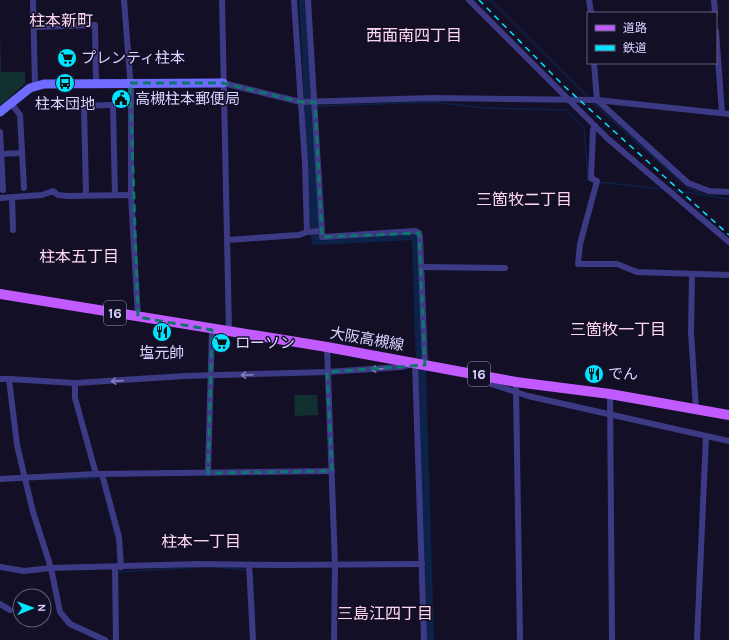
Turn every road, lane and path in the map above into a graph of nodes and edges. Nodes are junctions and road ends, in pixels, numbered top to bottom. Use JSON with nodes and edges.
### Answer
{"nodes":[{"id":1,"x":33,"y":0,"type":"edge"},
{"id":2,"x":124,"y":0,"type":"edge"},
{"id":3,"x":222,"y":0,"type":"edge"},
{"id":4,"x":294,"y":0,"type":"edge"},
{"id":5,"x":308,"y":0,"type":"edge"},
{"id":6,"x":469,"y":0,"type":"edge"},
{"id":7,"x":589,"y":0,"type":"edge"},
{"id":8,"x":714,"y":0,"type":"edge"},
{"id":9,"x":591,"y":12,"type":"edge"},
{"id":10,"x":715,"y":12,"type":"edge"},
{"id":11,"x":34,"y":27,"type":"junction"},
{"id":12,"x":717,"y":39,"type":"edge"},
{"id":13,"x":594,"y":64,"type":"edge"},
{"id":14,"x":96,"y":83,"type":"junction"},
{"id":15,"x":130,"y":83,"type":"junction"},
{"id":16,"x":223,"y":83,"type":"junction"},
{"id":17,"x":35,"y":86,"type":"junction"},
{"id":18,"x":570,"y":100,"type":"junction"},
{"id":19,"x":597,"y":100,"type":"junction"},
{"id":20,"x":11,"y":102,"type":"junction"},
{"id":21,"x":301,"y":102,"type":"junction"},
{"id":22,"x":315,"y":102,"type":"junction"},
{"id":23,"x":131,"y":104,"type":"junction"},
{"id":24,"x":113,"y":105,"type":"junction"},
{"id":25,"x":0,"y":112,"type":"edge"},
{"id":26,"x":726,"y":114,"type":"edge"},
{"id":27,"x":595,"y":126,"type":"junction"},
{"id":28,"x":0,"y":132,"type":"edge"},
{"id":29,"x":22,"y":153,"type":"junction"},
{"id":30,"x":1,"y":154,"type":"junction"},
{"id":31,"x":24,"y":188,"type":"dead end"},
{"id":32,"x":3,"y":190,"type":"dead end"},
{"id":33,"x":729,"y":192,"type":"edge"},
{"id":34,"x":86,"y":195,"type":"junction"},
{"id":35,"x":115,"y":195,"type":"junction"},
{"id":36,"x":131,"y":195,"type":"junction"},
{"id":37,"x":12,"y":197,"type":"junction"},
{"id":38,"x":0,"y":198,"type":"edge"},
{"id":39,"x":13,"y":230,"type":"dead end"},
{"id":40,"x":322,"y":231,"type":"junction"},
{"id":41,"x":307,"y":232,"type":"junction"},
{"id":42,"x":227,"y":240,"type":"junction"},
{"id":43,"x":729,"y":242,"type":"edge"},
{"id":44,"x":422,"y":267,"type":"junction"},
{"id":45,"x":505,"y":268,"type":"dead end"},
{"id":46,"x":692,"y":274,"type":"junction"},
{"id":47,"x":729,"y":275,"type":"edge"},
{"id":48,"x":0,"y":294,"type":"edge"},
{"id":49,"x":138,"y":317,"type":"junction"},
{"id":50,"x":212,"y":330,"type":"junction"},
{"id":51,"x":229,"y":332,"type":"junction"},
{"id":52,"x":327,"y":347,"type":"junction"},
{"id":53,"x":420,"y":364,"type":"junction"},
{"id":54,"x":327,"y":372,"type":"junction"},
{"id":55,"x":212,"y":376,"type":"junction"},
{"id":56,"x":0,"y":379,"type":"edge"},
{"id":57,"x":10,"y":379,"type":"junction"},
{"id":58,"x":75,"y":383,"type":"junction"},
{"id":59,"x":516,"y":387,"type":"junction"},
{"id":60,"x":610,"y":394,"type":"junction"},
{"id":61,"x":696,"y":409,"type":"junction"},
{"id":62,"x":610,"y":414,"type":"junction"},
{"id":63,"x":729,"y":415,"type":"edge"},
{"id":64,"x":706,"y":436,"type":"junction"},
{"id":65,"x":729,"y":441,"type":"edge"},
{"id":66,"x":332,"y":470,"type":"junction"},
{"id":67,"x":208,"y":473,"type":"junction"},
{"id":68,"x":99,"y":474,"type":"junction"},
{"id":69,"x":0,"y":479,"type":"edge"},
{"id":70,"x":26,"y":479,"type":"junction"},
{"id":71,"x":422,"y":564,"type":"junction"},
{"id":72,"x":249,"y":565,"type":"junction"},
{"id":73,"x":335,"y":565,"type":"junction"},
{"id":74,"x":0,"y":567,"type":"edge"},
{"id":75,"x":118,"y":567,"type":"junction"},
{"id":76,"x":51,"y":568,"type":"junction"},
{"id":77,"x":0,"y":604,"type":"edge"},
{"id":78,"x":10,"y":610,"type":"dead end"},
{"id":79,"x":105,"y":640,"type":"edge"},
{"id":80,"x":116,"y":640,"type":"edge"},
{"id":81,"x":252,"y":640,"type":"edge"},
{"id":82,"x":334,"y":640,"type":"edge"},
{"id":83,"x":424,"y":640,"type":"edge"},
{"id":84,"x":520,"y":640,"type":"edge"},
{"id":85,"x":612,"y":640,"type":"edge"},
{"id":86,"x":698,"y":640,"type":"edge"}],
"edges":[{"from":1,"to":11,"type":"street"},
{"from":2,"to":15,"type":"street"},
{"from":3,"to":16,"type":"street"},
{"from":4,"to":21,"type":"street"},
{"from":5,"to":22,"type":"street"},
{"from":6,"to":18,"type":"street"},
{"from":7,"to":9,"type":"street"},
{"from":8,"to":10,"type":"street"},
{"from":11,"to":14,"type":"street"},
{"from":11,"to":17,"type":"street"},
{"from":12,"to":26,"type":"street"},
{"from":13,"to":19,"type":"street"},
{"from":14,"to":15,"type":"street"},
{"from":14,"to":17,"type":"street"},
{"from":15,"to":16,"type":"street"},
{"from":15,"to":23,"type":"street"},
{"from":16,"to":21,"type":"street"},
{"from":16,"to":42,"type":"street"},
{"from":17,"to":20,"type":"street"},
{"from":18,"to":19,"type":"street"},
{"from":18,"to":22,"type":"street"},
{"from":18,"to":27,"type":"street"},
{"from":19,"to":26,"type":"street"},
{"from":19,"to":33,"type":"street"},
{"from":20,"to":25,"type":"street"},
{"from":20,"to":29,"type":"street"},
{"from":21,"to":22,"type":"street"},
{"from":21,"to":41,"type":"street"},
{"from":22,"to":40,"type":"street"},
{"from":23,"to":24,"type":"street"},
{"from":23,"to":36,"type":"street"},
{"from":24,"to":34,"type":"street"},
{"from":24,"to":35,"type":"street"},
{"from":27,"to":43,"type":"street"},
{"from":27,"to":46,"type":"street"},
{"from":28,"to":30,"type":"street"},
{"from":29,"to":30,"type":"street"},
{"from":29,"to":31,"type":"street"},
{"from":30,"to":32,"type":"street"},
{"from":34,"to":35,"type":"street"},
{"from":34,"to":37,"type":"street"},
{"from":35,"to":36,"type":"street"},
{"from":36,"to":49,"type":"street"},
{"from":37,"to":38,"type":"street"},
{"from":37,"to":39,"type":"street"},
{"from":40,"to":41,"type":"street"},
{"from":40,"to":44,"type":"street"},
{"from":41,"to":42,"type":"street"},
{"from":42,"to":51,"type":"street"},
{"from":44,"to":45,"type":"street"},
{"from":44,"to":53,"type":"street"},
{"from":46,"to":47,"type":"street"},
{"from":46,"to":61,"type":"street"},
{"from":48,"to":49,"type":"main road","name":"大阪高槻線","number":"16"},
{"from":49,"to":50,"type":"main road","name":"大阪高槻線","number":"16"},
{"from":50,"to":51,"type":"main road","name":"大阪高槻線","number":"16"},
{"from":50,"to":55,"type":"street"},
{"from":51,"to":52,"type":"main road","name":"大阪高槻線","number":"16"},
{"from":52,"to":53,"type":"main road","name":"大阪高槻線","number":"16"},
{"from":52,"to":54,"type":"street"},
{"from":53,"to":54,"type":"street","one_way":true},
{"from":53,"to":59,"type":"main road","name":"大阪高槻線","number":"16"},
{"from":53,"to":71,"type":"street"},
{"from":54,"to":55,"type":"street","one_way":true},
{"from":54,"to":66,"type":"street"},
{"from":55,"to":58,"type":"street","one_way":true},
{"from":55,"to":67,"type":"street"},
{"from":56,"to":57,"type":"street"},
{"from":57,"to":58,"type":"street"},
{"from":57,"to":70,"type":"street"},
{"from":58,"to":68,"type":"street"},
{"from":59,"to":60,"type":"main road","name":"大阪高槻線","number":"16"},
{"from":59,"to":62,"type":"street"},
{"from":59,"to":84,"type":"street"},
{"from":60,"to":61,"type":"main road","name":"大阪高槻線","number":"16"},
{"from":60,"to":62,"type":"street"},
{"from":61,"to":63,"type":"main road","name":"大阪高槻線","number":"16"},
{"from":62,"to":64,"type":"street"},
{"from":62,"to":85,"type":"street"},
{"from":64,"to":65,"type":"street"},
{"from":64,"to":86,"type":"street"},
{"from":66,"to":67,"type":"street"},
{"from":66,"to":73,"type":"street"},
{"from":67,"to":68,"type":"street"},
{"from":68,"to":70,"type":"street"},
{"from":68,"to":75,"type":"street"},
{"from":69,"to":70,"type":"street"},
{"from":70,"to":76,"type":"street"},
{"from":71,"to":73,"type":"street"},
{"from":71,"to":83,"type":"street"},
{"from":72,"to":73,"type":"street"},
{"from":72,"to":75,"type":"street"},
{"from":72,"to":81,"type":"street"},
{"from":73,"to":82,"type":"street"},
{"from":74,"to":76,"type":"street"},
{"from":75,"to":76,"type":"street"},
{"from":75,"to":80,"type":"street"},
{"from":76,"to":79,"type":"street"},
{"from":77,"to":78,"type":"street"}]}
